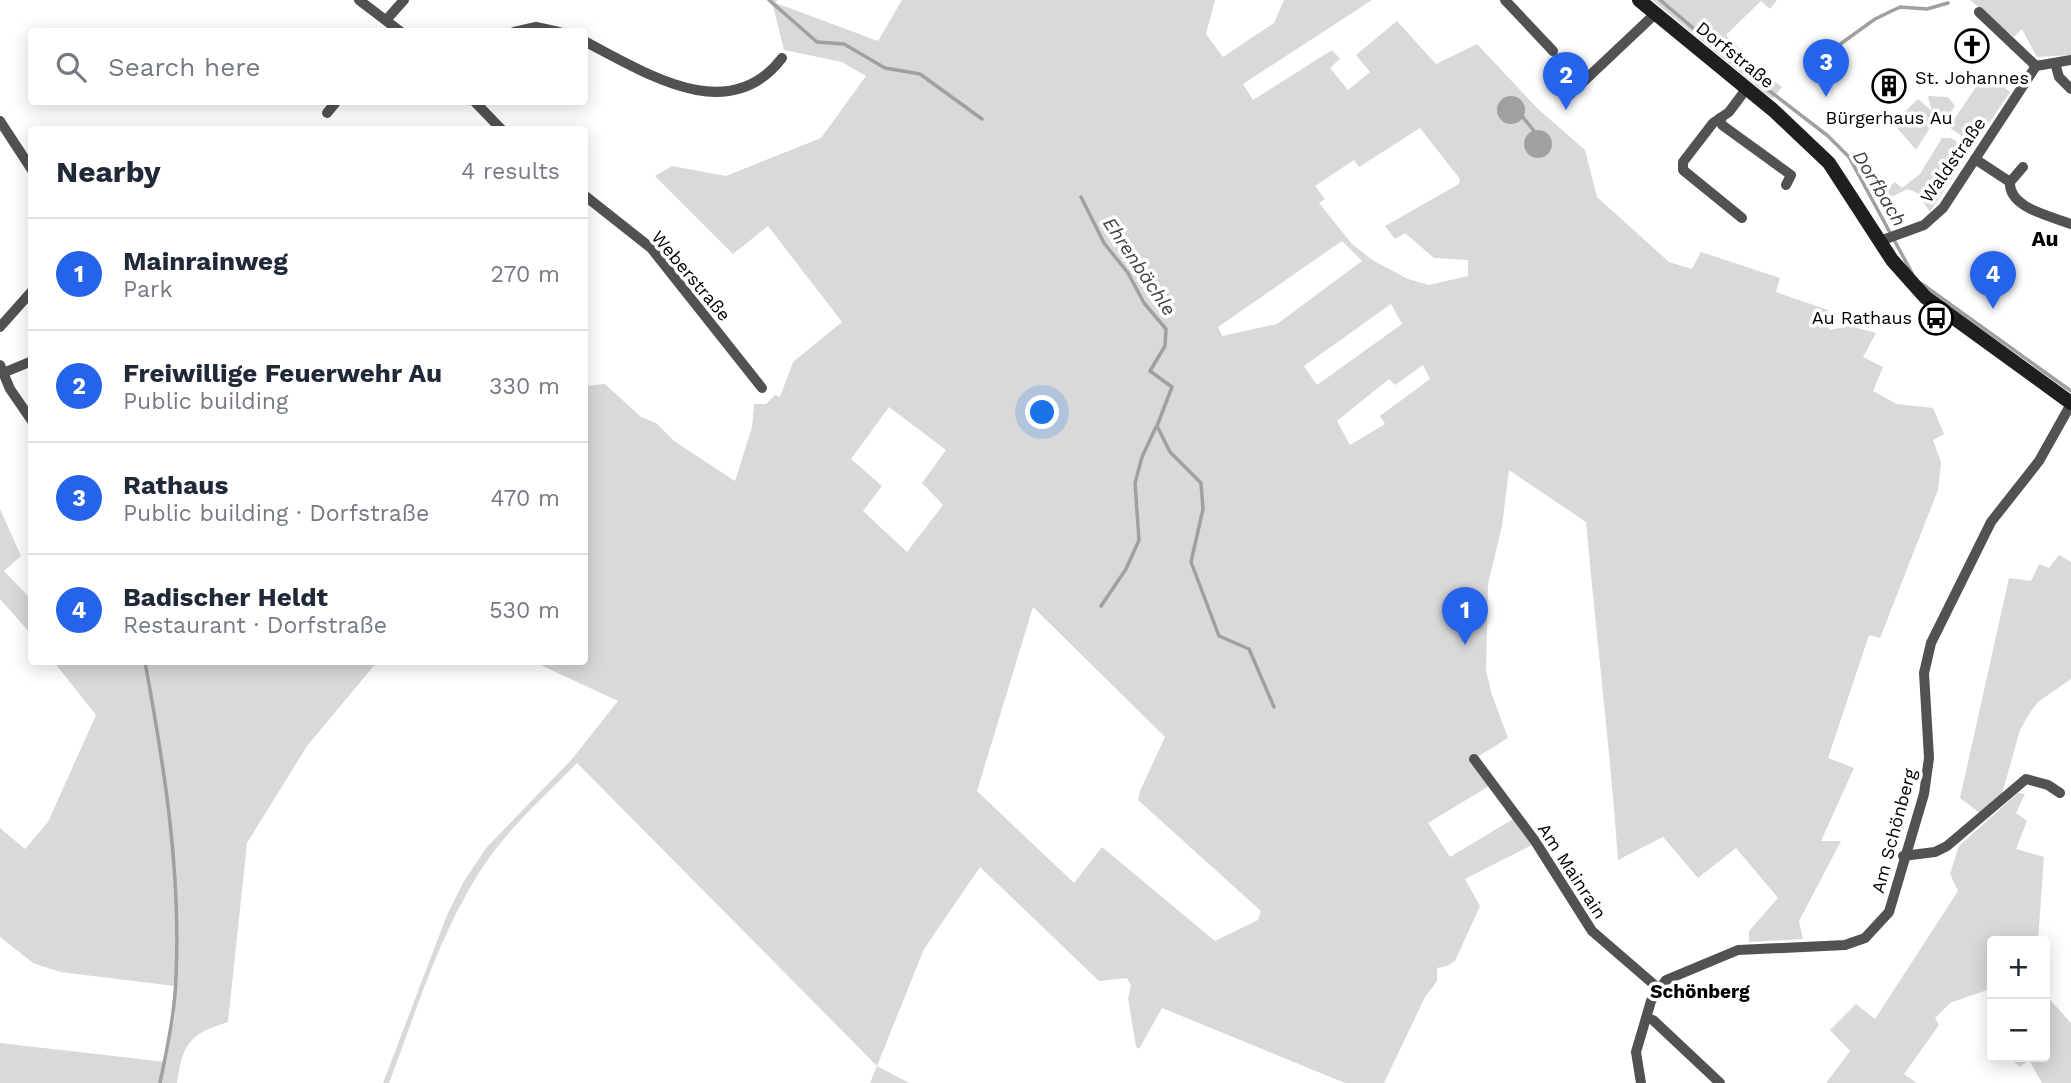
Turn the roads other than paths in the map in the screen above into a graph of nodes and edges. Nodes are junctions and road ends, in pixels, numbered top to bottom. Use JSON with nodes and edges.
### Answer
{"nodes":[{"id":1,"x":359,"y":0,"type":"edge"},
{"id":2,"x":404,"y":0,"type":"edge"},
{"id":3,"x":1505,"y":0,"type":"edge"},
{"id":4,"x":1639,"y":0,"type":"edge"},
{"id":5,"x":1979,"y":12,"type":"dead end"},
{"id":6,"x":1655,"y":14,"type":"junction"},
{"id":7,"x":387,"y":19,"type":"junction"},
{"id":8,"x":397,"y":28,"type":"edge"},
{"id":9,"x":588,"y":43,"type":"edge"},
{"id":10,"x":1553,"y":51,"type":"dead end"},
{"id":11,"x":782,"y":58,"type":"dead end"},
{"id":12,"x":2071,"y":60,"type":"edge"},
{"id":13,"x":2055,"y":63,"type":"junction"},
{"id":14,"x":2036,"y":66,"type":"junction"},
{"id":15,"x":1747,"y":88,"type":"junction"},
{"id":16,"x":2071,"y":89,"type":"edge"},
{"id":17,"x":1566,"y":98,"type":"dead end"},
{"id":18,"x":334,"y":105,"type":"edge"},
{"id":19,"x":478,"y":105,"type":"edge"},
{"id":20,"x":327,"y":113,"type":"dead end"},
{"id":21,"x":1720,"y":118,"type":"junction"},
{"id":22,"x":0,"y":121,"type":"edge"},
{"id":23,"x":498,"y":126,"type":"edge"},
{"id":24,"x":1975,"y":159,"type":"junction"},
{"id":25,"x":28,"y":164,"type":"edge"},
{"id":26,"x":2023,"y":167,"type":"dead end"},
{"id":27,"x":2010,"y":182,"type":"junction"},
{"id":28,"x":1786,"y":185,"type":"dead end"},
{"id":29,"x":588,"y":198,"type":"edge"},
{"id":30,"x":1742,"y":218,"type":"dead end"},
{"id":31,"x":2071,"y":224,"type":"edge"},
{"id":32,"x":1883,"y":240,"type":"junction"},
{"id":33,"x":28,"y":296,"type":"edge"},
{"id":34,"x":0,"y":327,"type":"edge"},
{"id":35,"x":28,"y":362,"type":"edge"},
{"id":36,"x":1,"y":369,"type":"edge"},
{"id":37,"x":762,"y":388,"type":"dead end"},
{"id":38,"x":2071,"y":403,"type":"edge"},
{"id":39,"x":28,"y":414,"type":"edge"},
{"id":40,"x":1474,"y":759,"type":"dead end"},
{"id":41,"x":2060,"y":793,"type":"dead end"},
{"id":42,"x":1903,"y":856,"type":"junction"},
{"id":43,"x":1658,"y":988,"type":"junction"},
{"id":44,"x":1646,"y":1018,"type":"junction"},
{"id":45,"x":1641,"y":1083,"type":"edge"},
{"id":46,"x":1720,"y":1083,"type":"edge"}],
"edges":[{"from":1,"to":7,"type":"street"},
{"from":2,"to":7,"type":"street"},
{"from":3,"to":10,"type":"street"},
{"from":4,"to":6,"type":"main road","name":"Dorfstraße"},
{"from":5,"to":14,"type":"street"},
{"from":6,"to":15,"type":"main road","name":"Dorfstraße"},
{"from":6,"to":17,"type":"street"},
{"from":7,"to":8,"type":"street"},
{"from":9,"to":11,"type":"street"},
{"from":12,"to":13,"type":"street"},
{"from":13,"to":14,"type":"street"},
{"from":13,"to":16,"type":"street"},
{"from":14,"to":24,"type":"street","name":"Waldstraße"},
{"from":15,"to":21,"type":"street"},
{"from":15,"to":32,"type":"main road","name":"Dorfstraße"},
{"from":18,"to":20,"type":"street"},
{"from":19,"to":23,"type":"street"},
{"from":21,"to":28,"type":"street"},
{"from":21,"to":30,"type":"street"},
{"from":22,"to":25,"type":"street"},
{"from":24,"to":27,"type":"street"},
{"from":24,"to":32,"type":"street","name":"Waldstraße"},
{"from":26,"to":27,"type":"street"},
{"from":27,"to":31,"type":"street"},
{"from":29,"to":37,"type":"street","name":"Weberstraße"},
{"from":32,"to":38,"type":"main road","name":"Dorfstraße"},
{"from":33,"to":34,"type":"street"},
{"from":35,"to":36,"type":"street"},
{"from":36,"to":39,"type":"street"},
{"from":38,"to":42,"type":"street","name":"Am Schönberg"},
{"from":40,"to":43,"type":"street","name":"Am Mainrain"},
{"from":41,"to":42,"type":"street"},
{"from":42,"to":43,"type":"street","name":"Am Schönberg"},
{"from":43,"to":44,"type":"street"},
{"from":44,"to":45,"type":"street"},
{"from":44,"to":46,"type":"street"}]}
